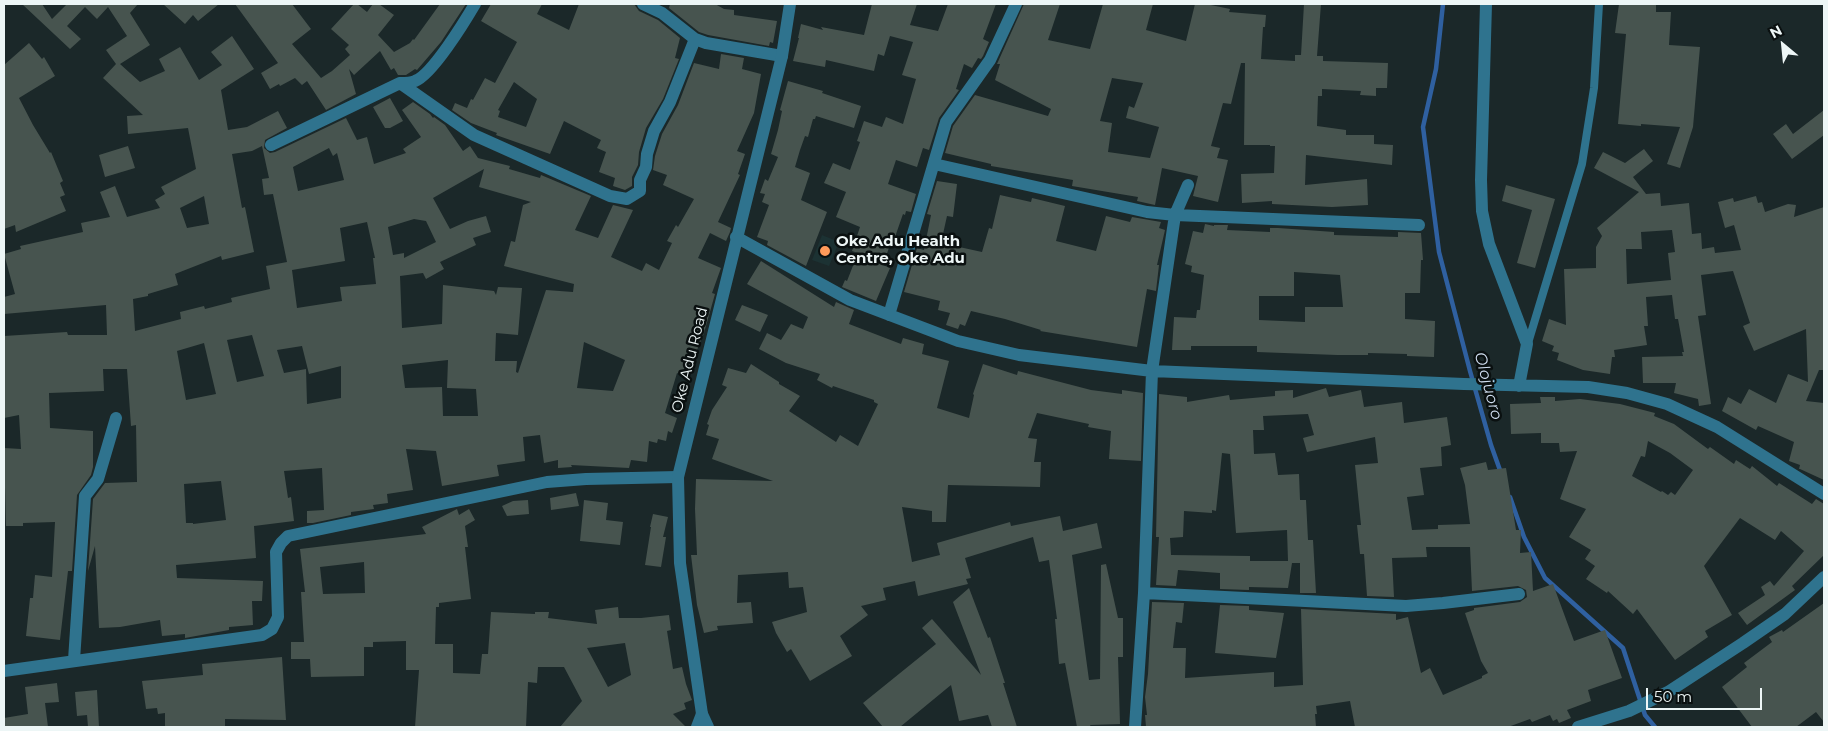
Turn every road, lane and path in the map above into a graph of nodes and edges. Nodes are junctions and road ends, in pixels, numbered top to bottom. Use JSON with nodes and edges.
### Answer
{"nodes":[{"id":1,"x":475,"y":4,"type":"edge"},
{"id":2,"x":643,"y":4,"type":"edge"},
{"id":3,"x":790,"y":4,"type":"edge"},
{"id":4,"x":1016,"y":4,"type":"edge"},
{"id":5,"x":1486,"y":4,"type":"edge"},
{"id":6,"x":1599,"y":4,"type":"edge"},
{"id":7,"x":695,"y":39,"type":"junction"},
{"id":8,"x":782,"y":56,"type":"junction"},
{"id":9,"x":400,"y":83,"type":"junction"},
{"id":10,"x":271,"y":145,"type":"dead end"},
{"id":11,"x":934,"y":164,"type":"junction"},
{"id":12,"x":1188,"y":185,"type":"dead end"},
{"id":13,"x":1175,"y":215,"type":"junction"},
{"id":14,"x":1419,"y":225,"type":"dead end"},
{"id":15,"x":736,"y":237,"type":"junction"},
{"id":16,"x":889,"y":315,"type":"junction"},
{"id":17,"x":1527,"y":344,"type":"junction"},
{"id":18,"x":1152,"y":371,"type":"junction"},
{"id":19,"x":1519,"y":386,"type":"junction"},
{"id":20,"x":116,"y":418,"type":"dead end"},
{"id":21,"x":678,"y":477,"type":"junction"},
{"id":22,"x":1824,"y":494,"type":"edge"},
{"id":23,"x":1824,"y":577,"type":"edge"},
{"id":24,"x":1144,"y":593,"type":"junction"},
{"id":25,"x":1519,"y":594,"type":"dead end"},
{"id":26,"x":74,"y":660,"type":"junction"},
{"id":27,"x":4,"y":671,"type":"edge"},
{"id":28,"x":702,"y":714,"type":"junction"},
{"id":29,"x":697,"y":727,"type":"edge"},
{"id":30,"x":708,"y":727,"type":"edge"},
{"id":31,"x":1135,"y":727,"type":"edge"},
{"id":32,"x":1578,"y":727,"type":"edge"}],
"edges":[{"from":1,"to":9,"type":"street"},
{"from":2,"to":7,"type":"street"},
{"from":3,"to":8,"type":"street","name":"Oke Adu Road"},
{"from":4,"to":11,"type":"street"},
{"from":5,"to":17,"type":"street"},
{"from":6,"to":17,"type":"lane"},
{"from":7,"to":8,"type":"street"},
{"from":7,"to":9,"type":"street"},
{"from":8,"to":15,"type":"street","name":"Oke Adu Road"},
{"from":9,"to":10,"type":"street"},
{"from":11,"to":13,"type":"street"},
{"from":11,"to":16,"type":"street"},
{"from":12,"to":13,"type":"street"},
{"from":13,"to":14,"type":"street"},
{"from":13,"to":18,"type":"street"},
{"from":15,"to":16,"type":"street"},
{"from":15,"to":21,"type":"street","name":"Oke Adu Road"},
{"from":16,"to":18,"type":"street"},
{"from":17,"to":19,"type":"street"},
{"from":18,"to":19,"type":"street"},
{"from":18,"to":24,"type":"street"},
{"from":19,"to":22,"type":"street"},
{"from":20,"to":26,"type":"street"},
{"from":21,"to":26,"type":"street"},
{"from":21,"to":28,"type":"street","name":"Oke Adu Road"},
{"from":23,"to":32,"type":"street"},
{"from":24,"to":25,"type":"street"},
{"from":24,"to":31,"type":"street"},
{"from":26,"to":27,"type":"street"},
{"from":28,"to":29,"type":"street"},
{"from":28,"to":30,"type":"street","name":"Oke Adu Road"}]}
